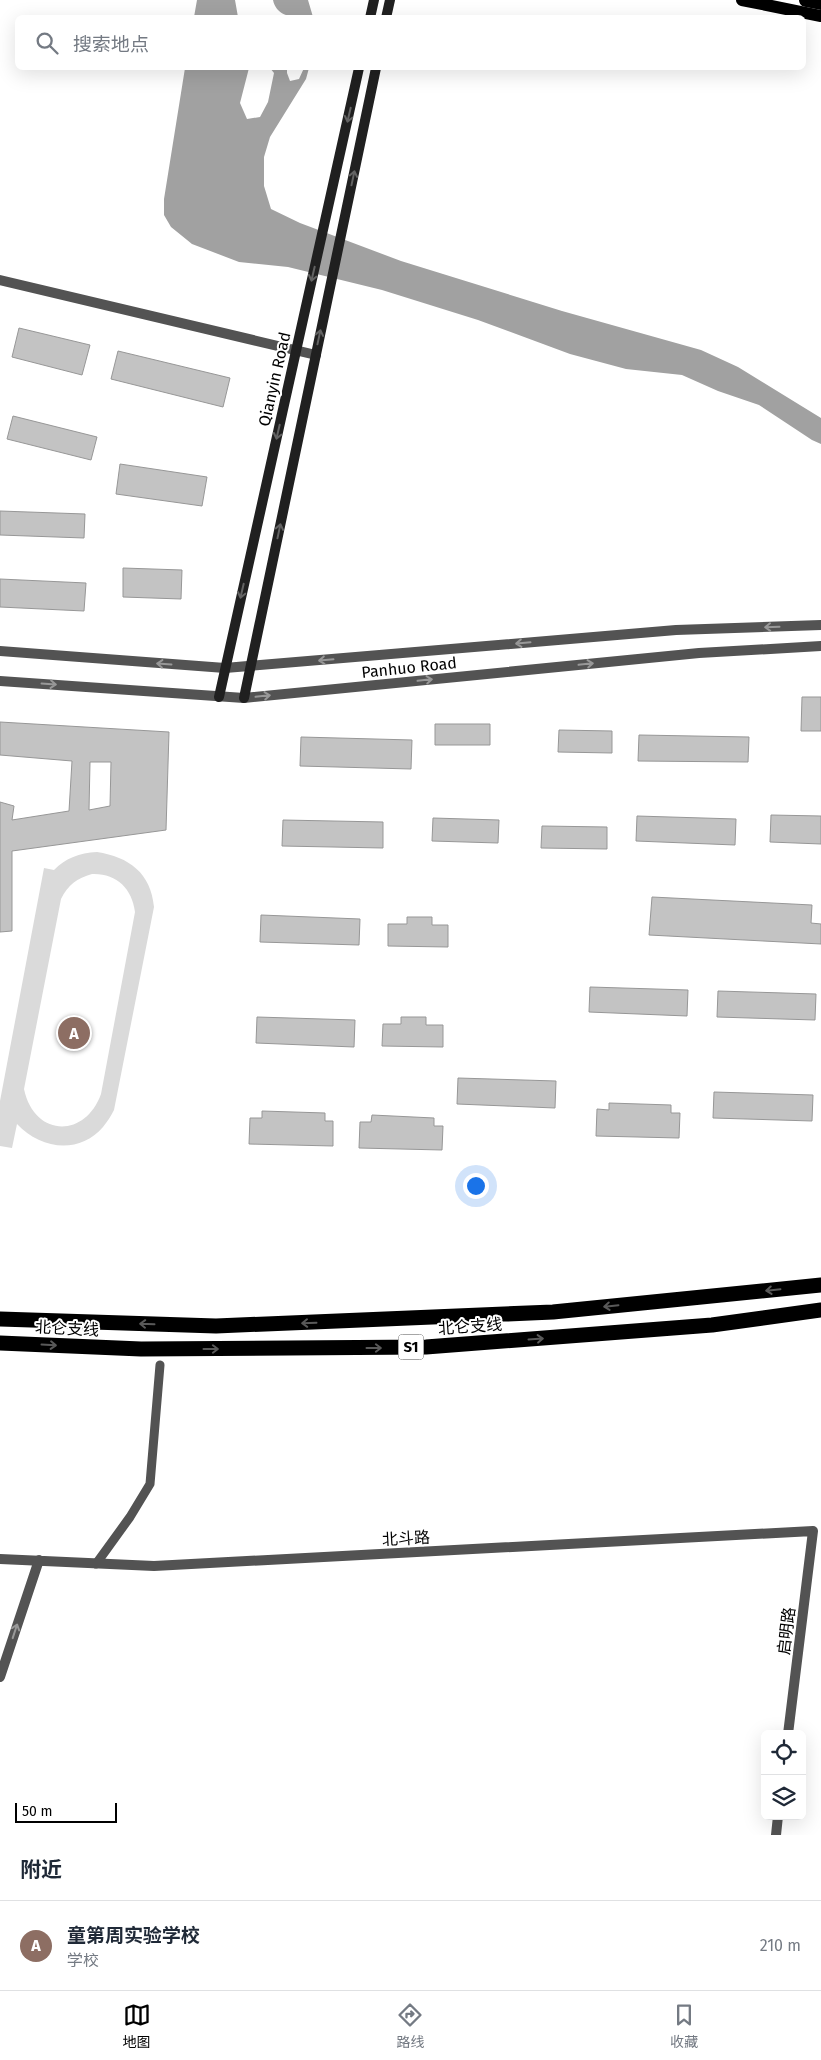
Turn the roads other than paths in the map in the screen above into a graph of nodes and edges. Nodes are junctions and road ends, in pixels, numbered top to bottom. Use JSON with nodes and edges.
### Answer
{"nodes":[{"id":1,"x":374,"y":0,"type":"edge"},
{"id":2,"x":390,"y":0,"type":"edge"},
{"id":3,"x":742,"y":0,"type":"edge"},
{"id":4,"x":806,"y":0,"type":"edge"},
{"id":5,"x":821,"y":3,"type":"edge"},
{"id":6,"x":371,"y":15,"type":"edge"},
{"id":7,"x":387,"y":15,"type":"edge"},
{"id":8,"x":821,"y":16,"type":"edge"},
{"id":9,"x":359,"y":70,"type":"edge"},
{"id":10,"x":376,"y":70,"type":"edge"},
{"id":11,"x":0,"y":280,"type":"edge"},
{"id":12,"x":296,"y":350,"type":"junction"},
{"id":13,"x":316,"y":355,"type":"junction"},
{"id":14,"x":821,"y":625,"type":"edge"},
{"id":15,"x":821,"y":646,"type":"edge"},
{"id":16,"x":0,"y":651,"type":"edge"},
{"id":17,"x":251,"y":666,"type":"junction"},
{"id":18,"x":225,"y":668,"type":"junction"},
{"id":19,"x":0,"y":681,"type":"edge"},
{"id":20,"x":219,"y":697,"type":"junction"},
{"id":21,"x":244,"y":698,"type":"junction"},
{"id":22,"x":821,"y":1285,"type":"edge"},
{"id":23,"x":821,"y":1310,"type":"edge"},
{"id":24,"x":0,"y":1320,"type":"edge"},
{"id":25,"x":0,"y":1343,"type":"edge"},
{"id":26,"x":160,"y":1365,"type":"dead end"},
{"id":27,"x":813,"y":1531,"type":"joint"},
{"id":28,"x":0,"y":1559,"type":"edge"},
{"id":29,"x":39,"y":1560,"type":"junction"},
{"id":30,"x":96,"y":1564,"type":"junction"},
{"id":31,"x":0,"y":1678,"type":"edge"},
{"id":32,"x":788,"y":1730,"type":"edge"},
{"id":33,"x":778,"y":1820,"type":"edge"},
{"id":34,"x":776,"y":1835,"type":"edge"}],
"edges":[{"from":1,"to":6,"type":"main road"},
{"from":2,"to":7,"type":"main road"},
{"from":3,"to":8,"type":"main road"},
{"from":4,"to":5,"type":"highway"},
{"from":9,"to":12,"type":"main road","name":"Qianyin Road","one_way":true},
{"from":13,"to":10,"type":"main road","one_way":true},
{"from":11,"to":12,"type":"street"},
{"from":12,"to":13,"type":"street"},
{"from":12,"to":18,"type":"main road","name":"Qianyin Road","one_way":true},
{"from":17,"to":13,"type":"main road","one_way":true},
{"from":14,"to":17,"type":"street","name":"Panhuo Road","one_way":true},
{"from":21,"to":15,"type":"street","name":"Panhuo Road","one_way":true},
{"from":18,"to":16,"type":"street","name":"Panhuo Road","one_way":true},
{"from":17,"to":18,"type":"street","name":"Panhuo Road"},
{"from":17,"to":21,"type":"main road"},
{"from":18,"to":20,"type":"main road","name":"Qianyin Road"},
{"from":19,"to":20,"type":"street","name":"Panhuo Road","one_way":true},
{"from":20,"to":21,"type":"street","name":"Panhuo Road"},
{"from":22,"to":24,"type":"highway","name":"北仑支线","number":"S1","one_way":true},
{"from":25,"to":23,"type":"highway","name":"北仑支线","number":"S1","one_way":true},
{"from":26,"to":30,"type":"lane"},
{"from":27,"to":30,"type":"street","name":"北斗路"},
{"from":27,"to":32,"type":"street","name":"启明路"},
{"from":28,"to":29,"type":"street","name":"北斗路"},
{"from":29,"to":30,"type":"street","name":"北斗路"},
{"from":31,"to":29,"type":"street","one_way":true},
{"from":33,"to":34,"type":"street"}]}
